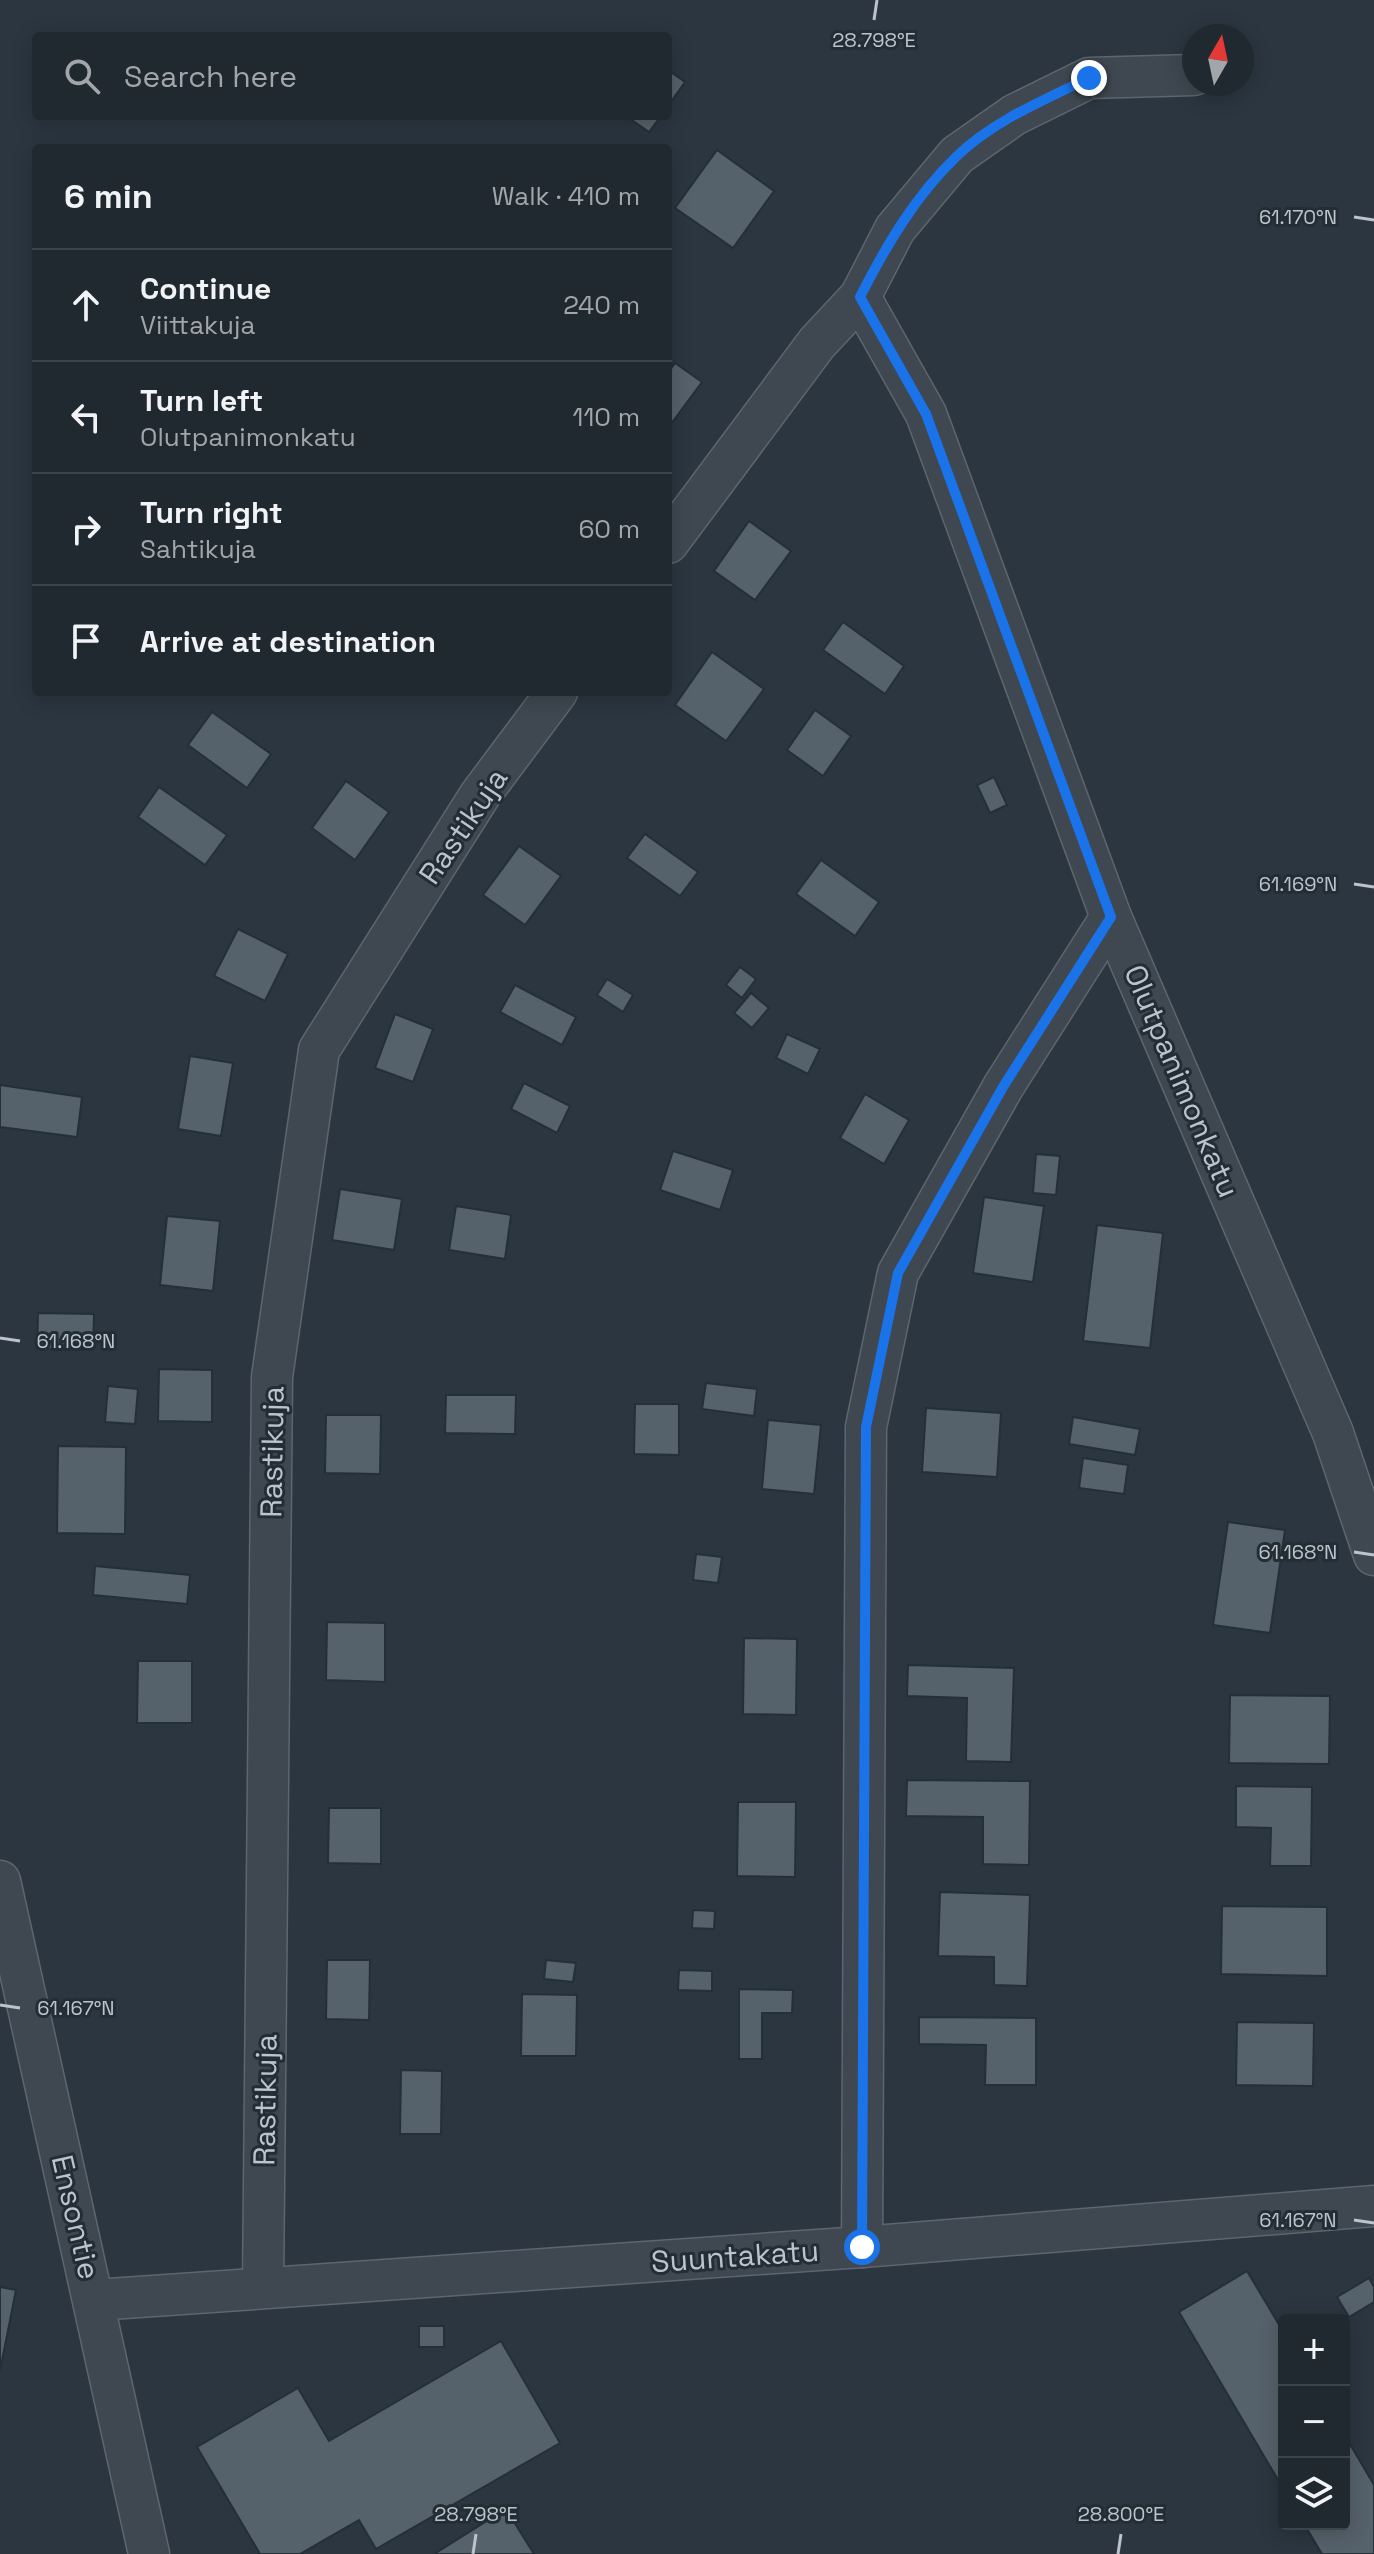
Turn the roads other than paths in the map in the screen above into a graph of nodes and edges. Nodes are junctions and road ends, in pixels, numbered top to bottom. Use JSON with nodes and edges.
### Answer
{"nodes":[{"id":1,"x":1182,"y":75,"type":"edge"},
{"id":2,"x":860,"y":297,"type":"junction"},
{"id":3,"x":672,"y":538,"type":"edge"},
{"id":4,"x":554,"y":696,"type":"edge"},
{"id":5,"x":1111,"y":917,"type":"junction"},
{"id":6,"x":1374,"y":1555,"type":"edge"},
{"id":7,"x":0,"y":1881,"type":"edge"},
{"id":8,"x":1374,"y":2206,"type":"edge"},
{"id":9,"x":862,"y":2247,"type":"junction"},
{"id":10,"x":263,"y":2287,"type":"junction"},
{"id":11,"x":95,"y":2300,"type":"junction"},
{"id":12,"x":149,"y":2554,"type":"edge"}],
"edges":[{"from":1,"to":2,"type":"street"},
{"from":2,"to":3,"type":"street"},
{"from":2,"to":5,"type":"street","name":"Olutpanimonkatu"},
{"from":4,"to":10,"type":"street","name":"Rastikuja"},
{"from":5,"to":6,"type":"street","name":"Olutpanimonkatu"},
{"from":5,"to":9,"type":"street"},
{"from":7,"to":11,"type":"street","name":"Ensontie"},
{"from":8,"to":9,"type":"street","name":"Suuntakatu"},
{"from":9,"to":10,"type":"street","name":"Suuntakatu"},
{"from":10,"to":11,"type":"street","name":"Suuntakatu"},
{"from":11,"to":12,"type":"street","name":"Ensontie"}]}
